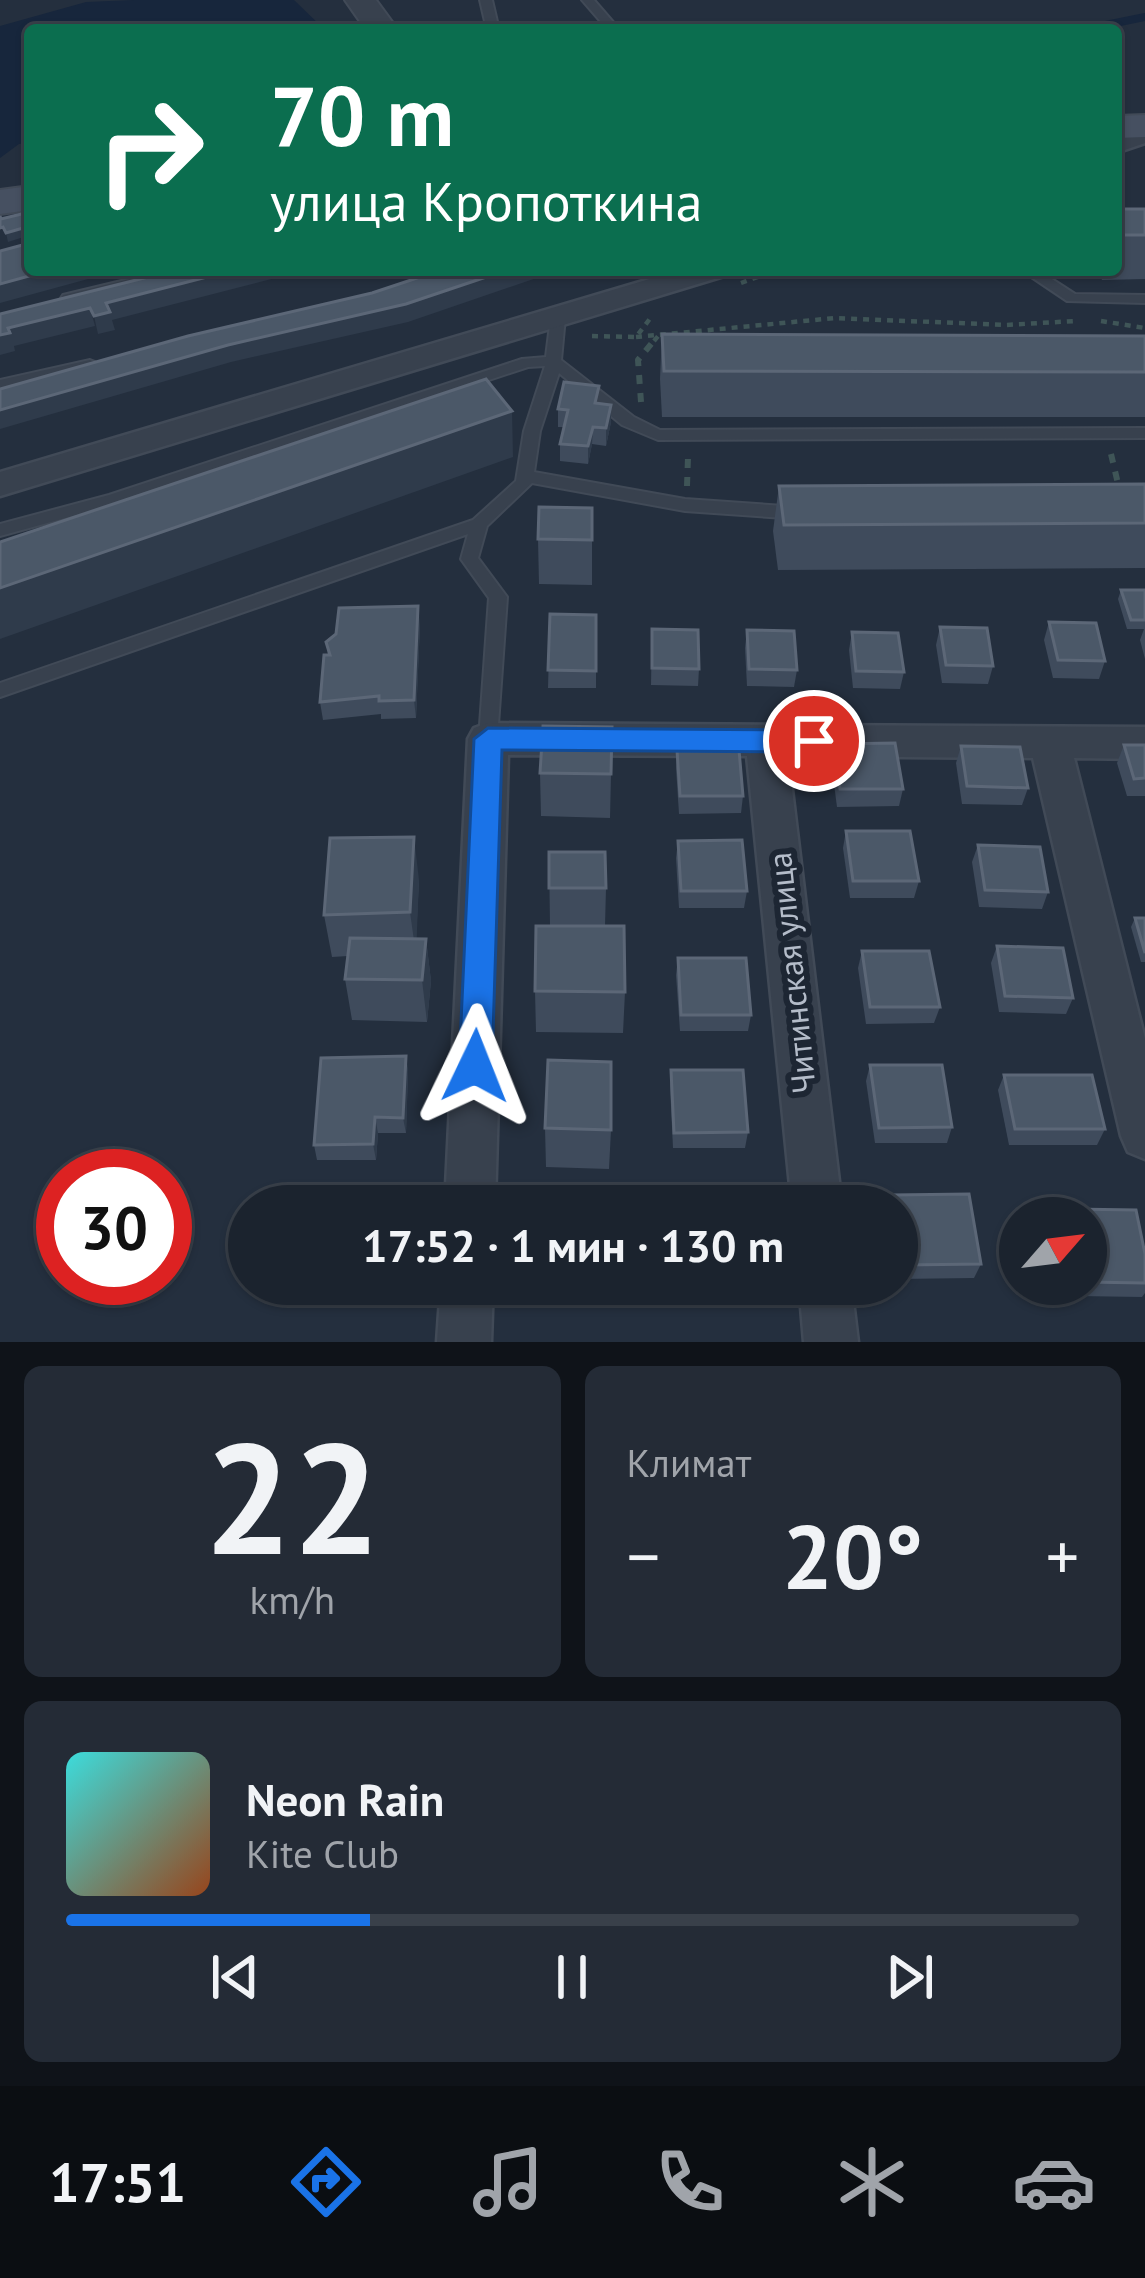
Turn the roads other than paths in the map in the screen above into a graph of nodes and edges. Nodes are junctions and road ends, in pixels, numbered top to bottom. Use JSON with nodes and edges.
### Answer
{"nodes":[{"id":1,"x":359,"y":0,"type":"edge"},
{"id":2,"x":588,"y":0,"type":"edge"},
{"id":3,"x":377,"y":24,"type":"edge"},
{"id":4,"x":609,"y":24,"type":"edge"},
{"id":5,"x":160,"y":276,"type":"edge"},
{"id":6,"x":692,"y":276,"type":"edge"},
{"id":7,"x":1037,"y":276,"type":"edge"},
{"id":8,"x":1145,"y":299,"type":"edge"},
{"id":9,"x":54,"y":302,"type":"edge"},
{"id":10,"x":558,"y":317,"type":"junction"},
{"id":11,"x":114,"y":359,"type":"edge"},
{"id":12,"x":553,"y":361,"type":"junction"},
{"id":13,"x":0,"y":385,"type":"edge"},
{"id":14,"x":1145,"y":433,"type":"edge"},
{"id":15,"x":525,"y":476,"type":"junction"},
{"id":16,"x":0,"y":484,"type":"edge"},
{"id":17,"x":821,"y":513,"type":"edge"},
{"id":18,"x":479,"y":524,"type":"junction"},
{"id":19,"x":0,"y":530,"type":"edge"},
{"id":20,"x":0,"y":690,"type":"edge"},
{"id":21,"x":488,"y":739,"type":"junction"},
{"id":22,"x":766,"y":741,"type":"junction"},
{"id":23,"x":1145,"y":743,"type":"edge"},
{"id":24,"x":1050,"y":744,"type":"junction"},
{"id":25,"x":1145,"y":1136,"type":"edge"},
{"id":26,"x":471,"y":1185,"type":"edge"},
{"id":27,"x":815,"y":1185,"type":"edge"},
{"id":28,"x":465,"y":1305,"type":"edge"},
{"id":29,"x":827,"y":1305,"type":"edge"},
{"id":30,"x":464,"y":1342,"type":"edge"},
{"id":31,"x":831,"y":1342,"type":"edge"}],
"edges":[{"from":1,"to":3,"type":"street"},
{"from":2,"to":4,"type":"lane"},
{"from":5,"to":9,"type":"lane"},
{"from":6,"to":10,"type":"street"},
{"from":7,"to":8,"type":"lane"},
{"from":10,"to":12,"type":"lane"},
{"from":10,"to":16,"type":"street"},
{"from":11,"to":13,"type":"lane"},
{"from":12,"to":14,"type":"lane"},
{"from":12,"to":15,"type":"lane"},
{"from":12,"to":19,"type":"lane"},
{"from":15,"to":17,"type":"lane"},
{"from":15,"to":18,"type":"lane"},
{"from":18,"to":20,"type":"lane"},
{"from":18,"to":21,"type":"lane"},
{"from":21,"to":22,"type":"street"},
{"from":21,"to":26,"type":"street"},
{"from":22,"to":24,"type":"street"},
{"from":22,"to":27,"type":"street","name":"Читинская улица"},
{"from":23,"to":24,"type":"street"},
{"from":24,"to":25,"type":"street"},
{"from":28,"to":30,"type":"street"},
{"from":29,"to":31,"type":"street"}]}
